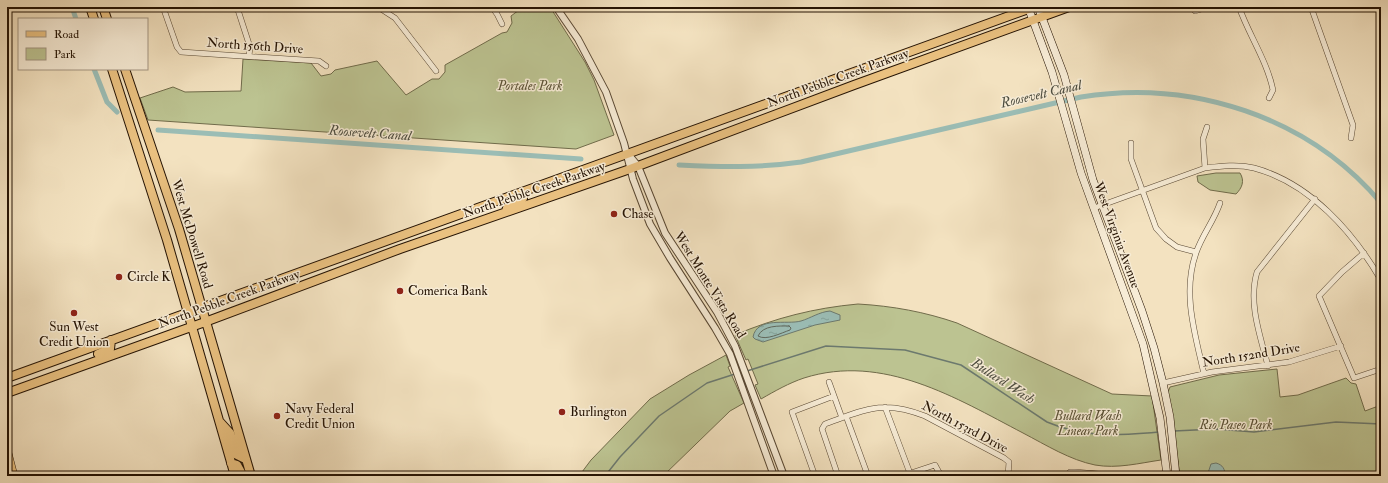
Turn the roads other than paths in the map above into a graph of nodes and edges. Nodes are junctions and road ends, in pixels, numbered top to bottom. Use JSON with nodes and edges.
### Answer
{"nodes":[{"id":1,"x":90,"y":7,"type":"edge"},
{"id":2,"x":103,"y":7,"type":"edge"},
{"id":3,"x":163,"y":7,"type":"edge"},
{"id":4,"x":237,"y":7,"type":"edge"},
{"id":5,"x":378,"y":7,"type":"edge"},
{"id":6,"x":492,"y":7,"type":"edge"},
{"id":7,"x":556,"y":7,"type":"edge"},
{"id":8,"x":1038,"y":7,"type":"edge"},
{"id":9,"x":1069,"y":7,"type":"edge"},
{"id":10,"x":1208,"y":7,"type":"edge"},
{"id":11,"x":1239,"y":7,"type":"edge"},
{"id":12,"x":1311,"y":7,"type":"edge"},
{"id":13,"x":1030,"y":8,"type":"edge"},
{"id":14,"x":1193,"y":9,"type":"edge"},
{"id":15,"x":1042,"y":17,"type":"junction"},
{"id":16,"x":94,"y":18,"type":"edge"},
{"id":17,"x":107,"y":18,"type":"edge"},
{"id":18,"x":1033,"y":20,"type":"junction"},
{"id":19,"x":502,"y":24,"type":"dead end"},
{"id":20,"x":249,"y":56,"type":"junction"},
{"id":21,"x":326,"y":66,"type":"dead end"},
{"id":22,"x":112,"y":70,"type":"edge"},
{"id":23,"x":119,"y":70,"type":"edge"},
{"id":24,"x":125,"y":70,"type":"edge"},
{"id":25,"x":436,"y":71,"type":"dead end"},
{"id":26,"x":128,"y":78,"type":"junction"},
{"id":27,"x":1270,"y":98,"type":"dead end"},
{"id":28,"x":1207,"y":127,"type":"dead end"},
{"id":29,"x":1350,"y":138,"type":"dead end"},
{"id":30,"x":1130,"y":143,"type":"dead end"},
{"id":31,"x":628,"y":154,"type":"junction"},
{"id":32,"x":638,"y":166,"type":"junction"},
{"id":33,"x":1205,"y":168,"type":"junction"},
{"id":34,"x":630,"y":169,"type":"junction"},
{"id":35,"x":161,"y":173,"type":"junction"},
{"id":36,"x":148,"y":179,"type":"junction"},
{"id":37,"x":545,"y":184,"type":"junction"},
{"id":38,"x":1142,"y":190,"type":"junction"},
{"id":39,"x":1315,"y":199,"type":"junction"},
{"id":40,"x":1220,"y":203,"type":"dead end"},
{"id":41,"x":1102,"y":205,"type":"junction"},
{"id":42,"x":1094,"y":208,"type":"junction"},
{"id":43,"x":506,"y":212,"type":"junction"},
{"id":44,"x":1196,"y":252,"type":"junction"},
{"id":45,"x":1364,"y":253,"type":"junction"},
{"id":46,"x":1381,"y":280,"type":"edge"},
{"id":47,"x":201,"y":307,"type":"junction"},
{"id":48,"x":188,"y":312,"type":"junction"},
{"id":49,"x":205,"y":322,"type":"junction"},
{"id":50,"x":192,"y":326,"type":"junction"},
{"id":51,"x":111,"y":340,"type":"junction"},
{"id":52,"x":1341,"y":346,"type":"junction"},
{"id":53,"x":92,"y":362,"type":"junction"},
{"id":54,"x":1268,"y":366,"type":"junction"},
{"id":55,"x":1381,"y":369,"type":"edge"},
{"id":56,"x":1204,"y":374,"type":"junction"},
{"id":57,"x":7,"y":378,"type":"edge"},
{"id":58,"x":829,"y":382,"type":"dead end"},
{"id":59,"x":1163,"y":383,"type":"junction"},
{"id":60,"x":7,"y":393,"type":"edge"},
{"id":61,"x":834,"y":396,"type":"junction"},
{"id":62,"x":885,"y":407,"type":"junction"},
{"id":63,"x":844,"y":417,"type":"junction"},
{"id":64,"x":218,"y":420,"type":"junction"},
{"id":65,"x":7,"y":452,"type":"edge"},
{"id":66,"x":245,"y":459,"type":"junction"},
{"id":67,"x":231,"y":462,"type":"junction"},
{"id":68,"x":911,"y":474,"type":"edge"},
{"id":69,"x":1069,"y":474,"type":"edge"},
{"id":70,"x":13,"y":476,"type":"edge"},
{"id":71,"x":235,"y":476,"type":"edge"},
{"id":72,"x":243,"y":476,"type":"edge"},
{"id":73,"x":251,"y":476,"type":"edge"},
{"id":74,"x":774,"y":476,"type":"edge"},
{"id":75,"x":784,"y":476,"type":"edge"},
{"id":76,"x":815,"y":476,"type":"edge"},
{"id":77,"x":838,"y":476,"type":"edge"},
{"id":78,"x":868,"y":476,"type":"edge"},
{"id":79,"x":902,"y":476,"type":"edge"},
{"id":80,"x":941,"y":476,"type":"edge"},
{"id":81,"x":1008,"y":476,"type":"edge"},
{"id":82,"x":1121,"y":476,"type":"edge"},
{"id":83,"x":1168,"y":476,"type":"edge"},
{"id":84,"x":1176,"y":476,"type":"edge"}],
"edges":[{"from":1,"to":16,"type":"main road"},
{"from":2,"to":17,"type":"main road"},
{"from":3,"to":20,"type":"street","name":"North 156th Drive"},
{"from":4,"to":20,"type":"street"},
{"from":5,"to":25,"type":"street"},
{"from":6,"to":19,"type":"street"},
{"from":7,"to":31,"type":"street","name":"West Monte Vista Road"},
{"from":8,"to":15,"type":"main road","name":"West Virginia Avenue"},
{"from":9,"to":15,"type":"main road","name":"North Pebble Creek Parkway"},
{"from":10,"to":14,"type":"street"},
{"from":11,"to":27,"type":"street"},
{"from":12,"to":29,"type":"street"},
{"from":13,"to":18,"type":"main road","name":"West Virginia Avenue"},
{"from":13,"to":31,"type":"main road","name":"North Pebble Creek Parkway"},
{"from":15,"to":18,"type":"main road","name":"North Pebble Creek Parkway"},
{"from":15,"to":41,"type":"main road","name":"West Virginia Avenue"},
{"from":18,"to":32,"type":"main road","name":"North Pebble Creek Parkway"},
{"from":18,"to":42,"type":"main road","name":"West Virginia Avenue"},
{"from":20,"to":21,"type":"street","name":"North 156th Drive"},
{"from":22,"to":36,"type":"main road","name":"West McDowell Road"},
{"from":23,"to":26,"type":"main road"},
{"from":24,"to":26,"type":"main road","name":"West McDowell Road"},
{"from":26,"to":35,"type":"main road","name":"West McDowell Road"},
{"from":28,"to":33,"type":"street"},
{"from":30,"to":38,"type":"street"},
{"from":31,"to":32,"type":"street","name":"West Monte Vista Road"},
{"from":31,"to":34,"type":"street","name":"West Monte Vista Road"},
{"from":31,"to":37,"type":"main road","name":"North Pebble Creek Parkway"},
{"from":32,"to":34,"type":"main road","name":"North Pebble Creek Parkway"},
{"from":32,"to":75,"type":"street","name":"West Monte Vista Road"},
{"from":33,"to":38,"type":"street"},
{"from":33,"to":39,"type":"street"},
{"from":34,"to":43,"type":"main road","name":"North Pebble Creek Parkway"},
{"from":34,"to":74,"type":"street","name":"West Monte Vista Road"},
{"from":35,"to":36,"type":"main road"},
{"from":35,"to":47,"type":"main road","name":"West McDowell Road"},
{"from":36,"to":48,"type":"main road","name":"West McDowell Road"},
{"from":37,"to":43,"type":"main road"},
{"from":37,"to":47,"type":"main road","name":"North Pebble Creek Parkway"},
{"from":38,"to":41,"type":"street"},
{"from":38,"to":44,"type":"street"},
{"from":39,"to":45,"type":"street"},
{"from":39,"to":54,"type":"street"},
{"from":40,"to":44,"type":"street"},
{"from":41,"to":42,"type":"street"},
{"from":41,"to":59,"type":"main road","name":"West Virginia Avenue"},
{"from":42,"to":83,"type":"main road","name":"West Virginia Avenue"},
{"from":43,"to":49,"type":"main road","name":"North Pebble Creek Parkway"},
{"from":44,"to":56,"type":"street"},
{"from":45,"to":46,"type":"street"},
{"from":45,"to":52,"type":"street"},
{"from":47,"to":48,"type":"main road","name":"North Pebble Creek Parkway"},
{"from":47,"to":49,"type":"main road","name":"West McDowell Road"},
{"from":48,"to":50,"type":"main road","name":"West McDowell Road"},
{"from":48,"to":51,"type":"main road","name":"North Pebble Creek Parkway"},
{"from":49,"to":50,"type":"main road","name":"North Pebble Creek Parkway"},
{"from":49,"to":66,"type":"main road","name":"West McDowell Road"},
{"from":50,"to":53,"type":"main road","name":"North Pebble Creek Parkway"},
{"from":50,"to":64,"type":"main road","name":"West McDowell Road"},
{"from":51,"to":53,"type":"main road"},
{"from":51,"to":57,"type":"main road","name":"North Pebble Creek Parkway"},
{"from":52,"to":54,"type":"street","name":"North 152nd Drive"},
{"from":52,"to":55,"type":"street"},
{"from":53,"to":60,"type":"main road","name":"North Pebble Creek Parkway"},
{"from":54,"to":56,"type":"street","name":"North 152nd Drive"},
{"from":56,"to":59,"type":"street","name":"North 152nd Drive"},
{"from":58,"to":61,"type":"street"},
{"from":59,"to":84,"type":"main road","name":"West Virginia Avenue"},
{"from":61,"to":63,"type":"street"},
{"from":61,"to":76,"type":"street"},
{"from":62,"to":63,"type":"street","name":"North 153rd Drive"},
{"from":62,"to":68,"type":"street"},
{"from":62,"to":81,"type":"street","name":"North 153rd Drive"},
{"from":63,"to":77,"type":"street","name":"North 153rd Drive"},
{"from":63,"to":78,"type":"street"},
{"from":64,"to":66,"type":"main road"},
{"from":64,"to":67,"type":"main road","name":"West McDowell Road"},
{"from":65,"to":70,"type":"highway"},
{"from":66,"to":73,"type":"main road","name":"West McDowell Road"},
{"from":67,"to":71,"type":"main road","name":"West McDowell Road"},
{"from":67,"to":72,"type":"main road"},
{"from":68,"to":79,"type":"street"},
{"from":68,"to":80,"type":"street"},
{"from":69,"to":82,"type":"street"}]}
